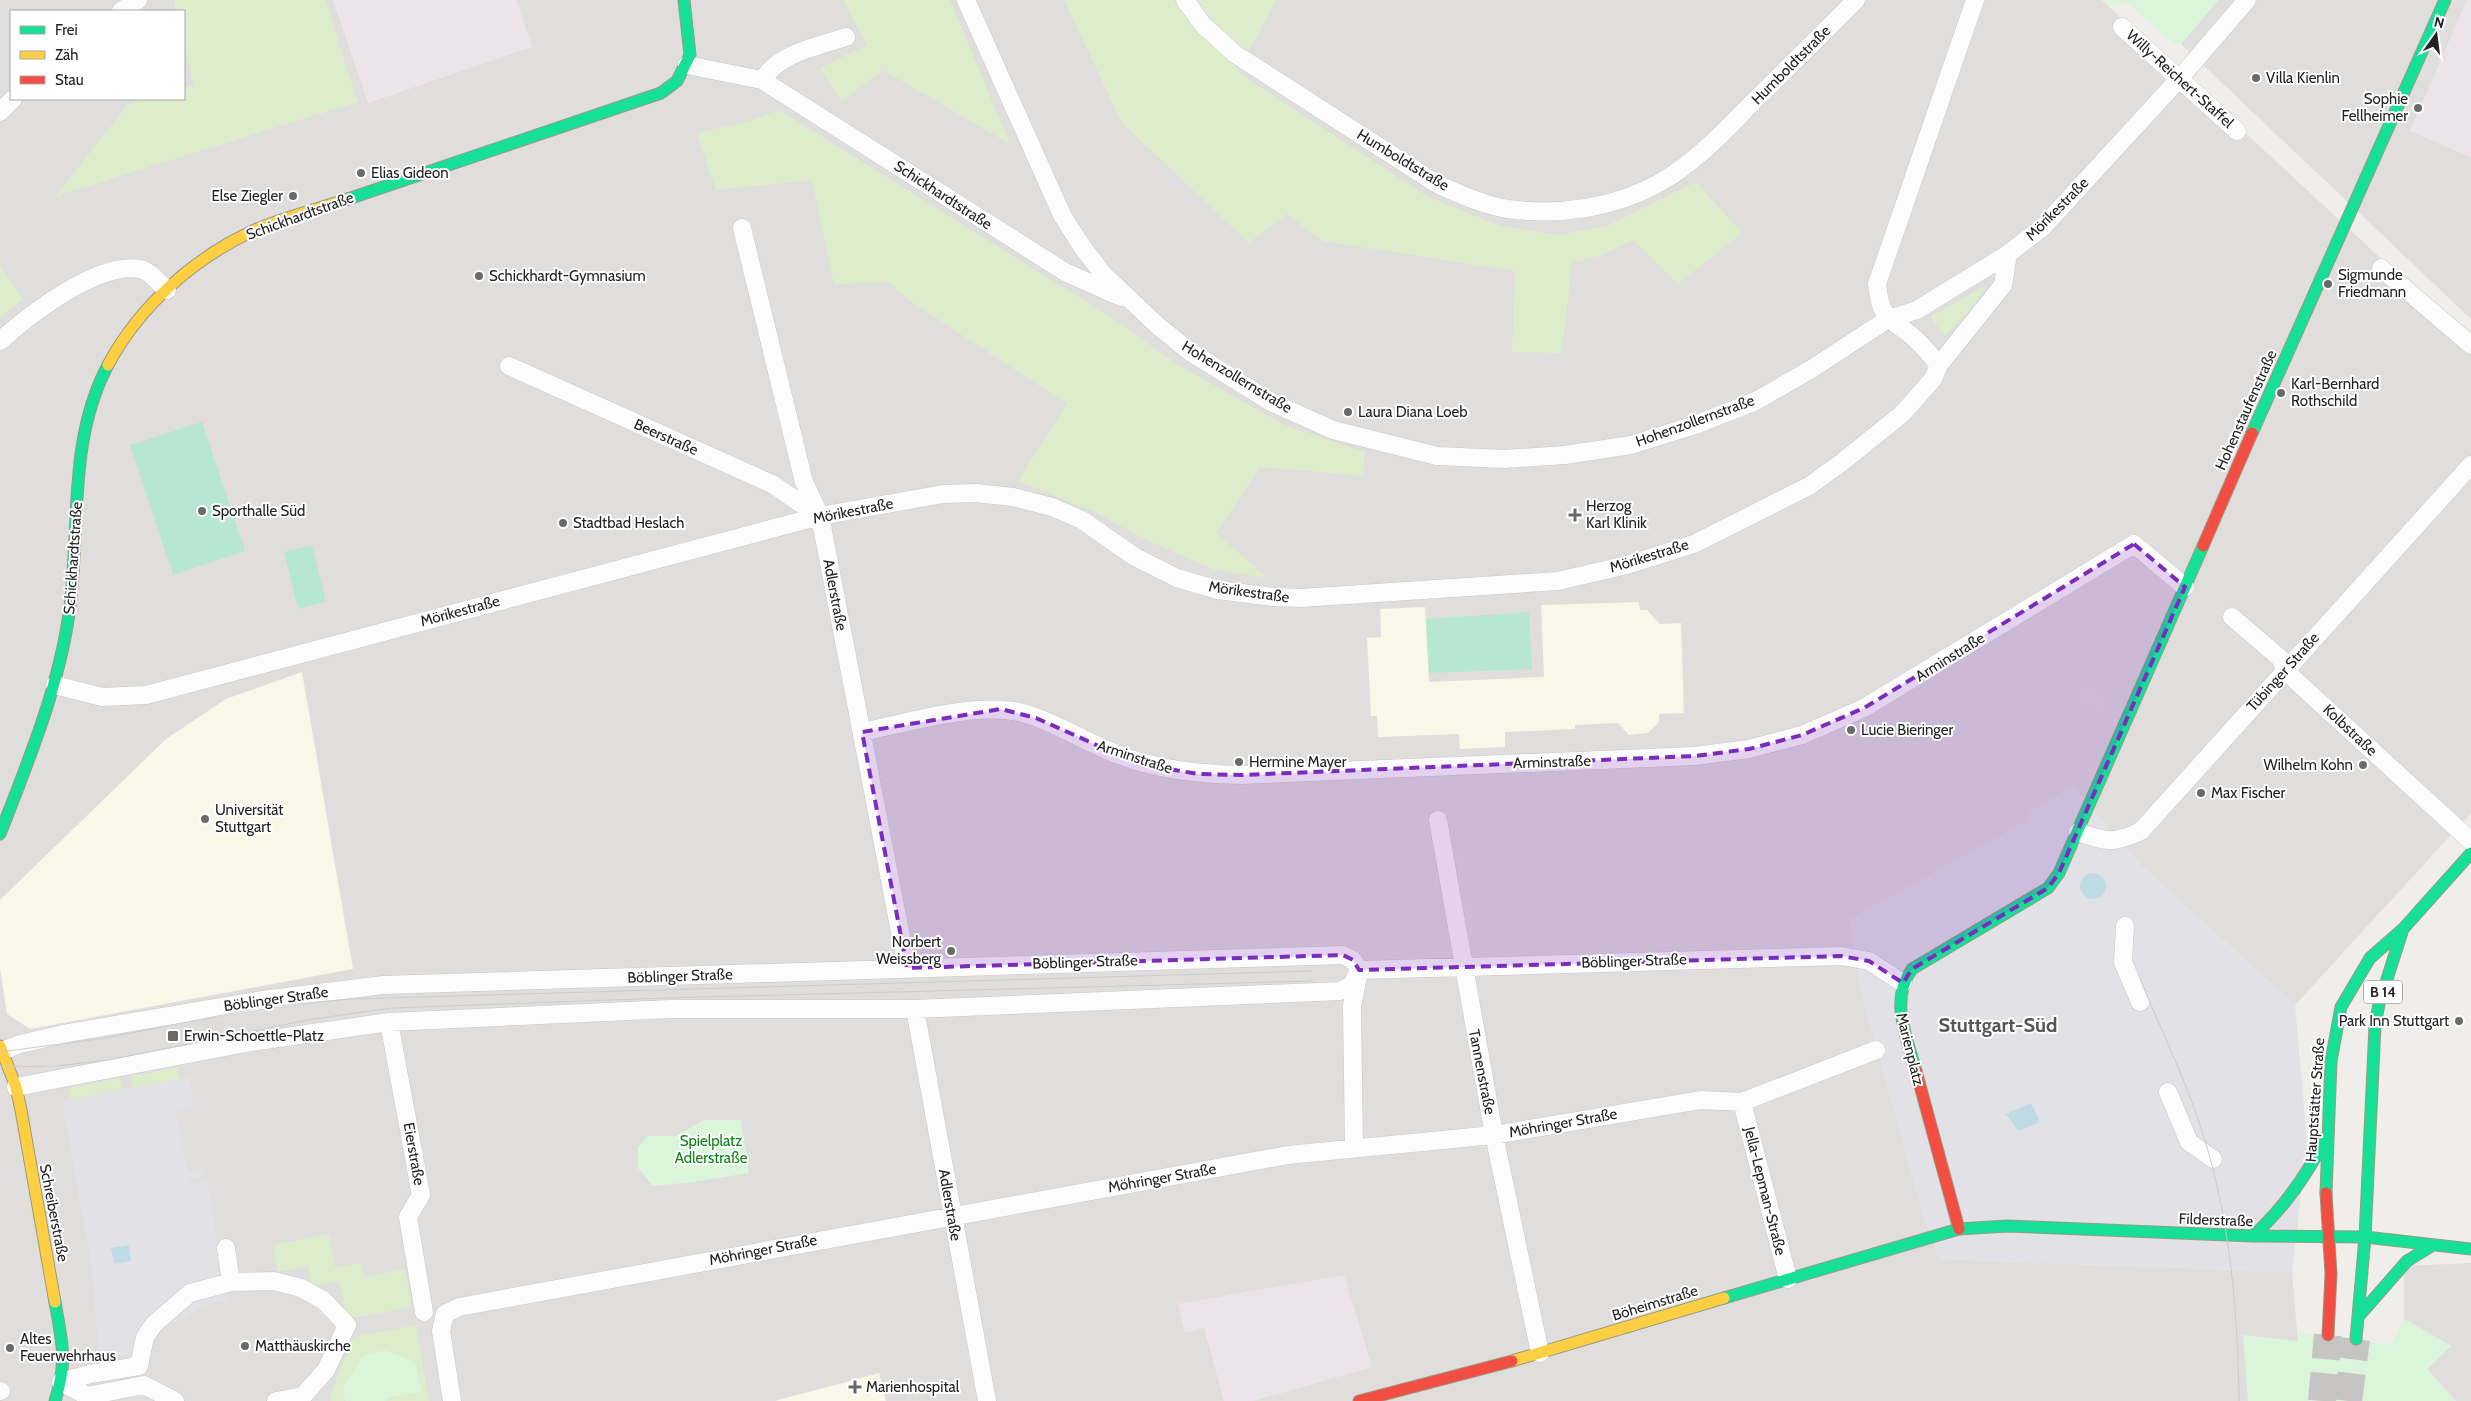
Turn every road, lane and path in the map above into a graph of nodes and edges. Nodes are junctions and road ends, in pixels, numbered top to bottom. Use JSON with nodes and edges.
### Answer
{"nodes":[{"id":1,"x":138,"y":0,"type":"edge"},
{"id":2,"x":684,"y":0,"type":"edge"},
{"id":3,"x":966,"y":0,"type":"edge"},
{"id":4,"x":1185,"y":0,"type":"edge"},
{"id":5,"x":1856,"y":0,"type":"edge"},
{"id":6,"x":1975,"y":0,"type":"edge"},
{"id":7,"x":2247,"y":0,"type":"edge"},
{"id":8,"x":2444,"y":0,"type":"edge"},
{"id":9,"x":123,"y":10,"type":"edge"},
{"id":10,"x":2122,"y":27,"type":"dead end"},
{"id":11,"x":846,"y":37,"type":"dead end"},
{"id":12,"x":687,"y":65,"type":"junction"},
{"id":13,"x":762,"y":80,"type":"junction"},
{"id":14,"x":2179,"y":80,"type":"junction"},
{"id":15,"x":12,"y":100,"type":"edge"},
{"id":16,"x":0,"y":112,"type":"edge"},
{"id":17,"x":2237,"y":130,"type":"dead end"},
{"id":18,"x":742,"y":228,"type":"dead end"},
{"id":19,"x":2008,"y":254,"type":"junction"},
{"id":20,"x":2381,"y":268,"type":"dead end"},
{"id":21,"x":167,"y":290,"type":"junction"},
{"id":22,"x":1129,"y":301,"type":"junction"},
{"id":23,"x":1888,"y":319,"type":"junction"},
{"id":24,"x":0,"y":341,"type":"edge"},
{"id":25,"x":2471,"y":345,"type":"edge"},
{"id":26,"x":1939,"y":365,"type":"junction"},
{"id":27,"x":508,"y":366,"type":"dead end"},
{"id":28,"x":2471,"y":465,"type":"edge"},
{"id":29,"x":820,"y":516,"type":"junction"},
{"id":30,"x":2185,"y":587,"type":"junction"},
{"id":31,"x":2232,"y":616,"type":"dead end"},
{"id":32,"x":2284,"y":670,"type":"junction"},
{"id":33,"x":55,"y":685,"type":"junction"},
{"id":34,"x":862,"y":732,"type":"junction"},
{"id":35,"x":1438,"y":820,"type":"dead end"},
{"id":36,"x":2078,"y":832,"type":"junction"},
{"id":37,"x":0,"y":834,"type":"edge"},
{"id":38,"x":2471,"y":841,"type":"edge"},
{"id":39,"x":2471,"y":853,"type":"edge"},
{"id":40,"x":2125,"y":926,"type":"dead end"},
{"id":41,"x":2403,"y":929,"type":"junction"},
{"id":42,"x":1462,"y":966,"type":"junction"},
{"id":43,"x":907,"y":968,"type":"junction"},
{"id":44,"x":1359,"y":970,"type":"junction"},
{"id":45,"x":1902,"y":983,"type":"junction"},
{"id":46,"x":2140,"y":1002,"type":"dead end"},
{"id":47,"x":915,"y":1009,"type":"junction"},
{"id":48,"x":389,"y":1022,"type":"junction"},
{"id":49,"x":2335,"y":1032,"type":"junction"},
{"id":50,"x":2351,"y":1037,"type":"dead end"},
{"id":51,"x":2363,"y":1047,"type":"dead end"},
{"id":52,"x":1,"y":1050,"type":"edge"},
{"id":53,"x":1876,"y":1050,"type":"dead end"},
{"id":54,"x":2373,"y":1058,"type":"junction"},
{"id":55,"x":16,"y":1087,"type":"junction"},
{"id":56,"x":2168,"y":1092,"type":"dead end"},
{"id":57,"x":1742,"y":1102,"type":"junction"},
{"id":58,"x":1494,"y":1135,"type":"junction"},
{"id":59,"x":2327,"y":1136,"type":"junction"},
{"id":60,"x":1354,"y":1147,"type":"junction"},
{"id":61,"x":2213,"y":1159,"type":"dead end"},
{"id":62,"x":951,"y":1216,"type":"junction"},
{"id":63,"x":1959,"y":1229,"type":"junction"},
{"id":64,"x":2253,"y":1236,"type":"junction"},
{"id":65,"x":2328,"y":1237,"type":"junction"},
{"id":66,"x":2365,"y":1237,"type":"junction"},
{"id":67,"x":2433,"y":1246,"type":"junction"},
{"id":68,"x":226,"y":1248,"type":"dead end"},
{"id":69,"x":2471,"y":1248,"type":"edge"},
{"id":70,"x":1788,"y":1279,"type":"junction"},
{"id":71,"x":231,"y":1282,"type":"junction"},
{"id":72,"x":424,"y":1312,"type":"dead end"},
{"id":73,"x":2358,"y":1317,"type":"junction"},
{"id":74,"x":2328,"y":1335,"type":"tunnel mouth"},
{"id":75,"x":2356,"y":1339,"type":"tunnel mouth"},
{"id":76,"x":1540,"y":1353,"type":"junction"},
{"id":77,"x":139,"y":1366,"type":"junction"},
{"id":78,"x":61,"y":1382,"type":"junction"},
{"id":79,"x":144,"y":1385,"type":"junction"},
{"id":80,"x":55,"y":1401,"type":"edge"},
{"id":81,"x":174,"y":1401,"type":"edge"},
{"id":82,"x":276,"y":1401,"type":"edge"},
{"id":83,"x":452,"y":1401,"type":"edge"},
{"id":84,"x":987,"y":1401,"type":"edge"},
{"id":85,"x":1359,"y":1401,"type":"edge"}],
"edges":[{"from":1,"to":9,"type":"street"},
{"from":2,"to":12,"type":"street"},
{"from":3,"to":22,"type":"street","name":"Hohenzollernstraße"},
{"from":4,"to":5,"type":"street","name":"Humboldtstraße"},
{"from":6,"to":23,"type":"street"},
{"from":7,"to":14,"type":"street","name":"Mörikestraße"},
{"from":8,"to":30,"type":"street","name":"Hohenstaufenstraße"},
{"from":10,"to":14,"type":"street","name":"Willy-Reichert-Staffel"},
{"from":11,"to":13,"type":"street"},
{"from":12,"to":13,"type":"street","name":"Schickhardtstraße"},
{"from":12,"to":21,"type":"street","name":"Schickhardtstraße"},
{"from":13,"to":22,"type":"street","name":"Schickhardtstraße"},
{"from":14,"to":17,"type":"street","name":"Willy-Reichert-Staffel"},
{"from":14,"to":19,"type":"street","name":"Mörikestraße"},
{"from":15,"to":16,"type":"street"},
{"from":18,"to":29,"type":"street","name":"Adlerstraße"},
{"from":19,"to":23,"type":"street","name":"Hohenzollernstraße"},
{"from":19,"to":26,"type":"street","name":"Mörikestraße"},
{"from":20,"to":25,"type":"street"},
{"from":21,"to":24,"type":"street"},
{"from":21,"to":33,"type":"street","name":"Schickhardtstraße"},
{"from":22,"to":23,"type":"street","name":"Hohenzollernstraße"},
{"from":23,"to":26,"type":"street"},
{"from":26,"to":29,"type":"street","name":"Mörikestraße"},
{"from":27,"to":29,"type":"street","name":"Beerstraße"},
{"from":28,"to":32,"type":"street","name":"Tübinger Straße"},
{"from":29,"to":33,"type":"street","name":"Mörikestraße"},
{"from":29,"to":34,"type":"street","name":"Adlerstraße"},
{"from":30,"to":34,"type":"street","name":"Arminstraße"},
{"from":30,"to":36,"type":"street","name":"Hohenstaufenstraße"},
{"from":31,"to":32,"type":"street","name":"Kolbstraße"},
{"from":32,"to":36,"type":"street","name":"Tübinger Straße"},
{"from":32,"to":38,"type":"street","name":"Kolbstraße"},
{"from":33,"to":37,"type":"street","name":"Schickhardtstraße"},
{"from":34,"to":43,"type":"street","name":"Adlerstraße"},
{"from":35,"to":42,"type":"street","name":"Tannenstraße"},
{"from":36,"to":45,"type":"street"},
{"from":39,"to":41,"type":"street","name":"Hauptstätter Straße","number":"B 14"},
{"from":40,"to":46,"type":"street"},
{"from":41,"to":49,"type":"street","name":"Hauptstätter Straße","number":"B 14"},
{"from":41,"to":54,"type":"street","name":"Hauptstätter Straße","number":"B 14"},
{"from":42,"to":44,"type":"street","name":"Böblinger Straße"},
{"from":42,"to":45,"type":"street","name":"Böblinger Straße"},
{"from":42,"to":58,"type":"street","name":"Tannenstraße"},
{"from":43,"to":44,"type":"street","name":"Böblinger Straße"},
{"from":43,"to":52,"type":"street","name":"Böblinger Straße"},
{"from":44,"to":47,"type":"street"},
{"from":44,"to":60,"type":"street"},
{"from":45,"to":63,"type":"street","name":"Marienplatz"},
{"from":47,"to":48,"type":"street"},
{"from":47,"to":62,"type":"street","name":"Adlerstraße"},
{"from":48,"to":55,"type":"street"},
{"from":48,"to":72,"type":"street","name":"Eierstraße"},
{"from":49,"to":50,"type":"street"},
{"from":49,"to":59,"type":"street","name":"Hauptstätter Straße","number":"B 14"},
{"from":51,"to":54,"type":"street"},
{"from":52,"to":55,"type":"street","name":"Schreiberstraße"},
{"from":53,"to":57,"type":"street","name":"Möhringer Straße"},
{"from":54,"to":66,"type":"street","name":"Hauptstätter Straße","number":"B 14"},
{"from":55,"to":78,"type":"street","name":"Schreiberstraße"},
{"from":56,"to":61,"type":"street"},
{"from":57,"to":58,"type":"street","name":"Möhringer Straße"},
{"from":57,"to":70,"type":"street","name":"Jella-Lepman-Straße"},
{"from":58,"to":60,"type":"street","name":"Möhringer Straße"},
{"from":58,"to":76,"type":"street","name":"Tannenstraße"},
{"from":59,"to":64,"type":"street"},
{"from":59,"to":65,"type":"street","name":"Hauptstätter Straße","number":"B 14"},
{"from":60,"to":62,"type":"street","name":"Möhringer Straße"},
{"from":62,"to":83,"type":"street","name":"Möhringer Straße"},
{"from":62,"to":84,"type":"street","name":"Adlerstraße"},
{"from":63,"to":64,"type":"street","name":"Filderstraße"},
{"from":63,"to":70,"type":"street","name":"Böheimstraße"},
{"from":64,"to":65,"type":"street","name":"Filderstraße"},
{"from":65,"to":66,"type":"street","name":"Filderstraße"},
{"from":65,"to":74,"type":"street","number":"B 14"},
{"from":66,"to":67,"type":"street","name":"Filderstraße"},
{"from":66,"to":73,"type":"street","number":"B 14"},
{"from":67,"to":69,"type":"street","name":"Filderstraße"},
{"from":67,"to":73,"type":"street"},
{"from":68,"to":71,"type":"street"},
{"from":70,"to":76,"type":"street","name":"Böheimstraße"},
{"from":71,"to":77,"type":"street"},
{"from":71,"to":82,"type":"street"},
{"from":73,"to":75,"type":"street","number":"B 14"},
{"from":76,"to":85,"type":"street","name":"Böheimstraße"},
{"from":77,"to":78,"type":"street"},
{"from":77,"to":79,"type":"street"},
{"from":78,"to":79,"type":"street"},
{"from":78,"to":80,"type":"street","name":"Schreiberstraße"},
{"from":79,"to":81,"type":"street"}]}
